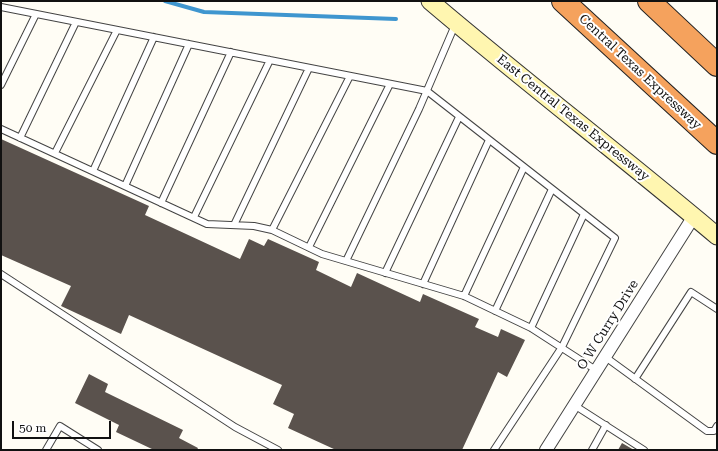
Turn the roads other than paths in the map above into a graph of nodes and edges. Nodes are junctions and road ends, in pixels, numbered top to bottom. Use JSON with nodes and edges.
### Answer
{"nodes":[{"id":1,"x":430,"y":1,"type":"edge"},
{"id":2,"x":563,"y":1,"type":"edge"},
{"id":3,"x":649,"y":1,"type":"edge"},
{"id":4,"x":1,"y":7,"type":"edge"},
{"id":5,"x":36,"y":14,"type":"junction"},
{"id":6,"x":76,"y":22,"type":"junction"},
{"id":7,"x":456,"y":23,"type":"junction"},
{"id":8,"x":673,"y":24,"type":"junction"},
{"id":9,"x":117,"y":30,"type":"junction"},
{"id":10,"x":154,"y":37,"type":"junction"},
{"id":11,"x":189,"y":44,"type":"junction"},
{"id":12,"x":717,"y":51,"type":"edge"},
{"id":13,"x":231,"y":52,"type":"junction"},
{"id":14,"x":270,"y":60,"type":"junction"},
{"id":15,"x":717,"y":65,"type":"edge"},
{"id":16,"x":309,"y":68,"type":"junction"},
{"id":17,"x":350,"y":76,"type":"junction"},
{"id":18,"x":390,"y":84,"type":"junction"},
{"id":19,"x":1,"y":85,"type":"edge"},
{"id":20,"x":427,"y":91,"type":"junction"},
{"id":21,"x":459,"y":117,"type":"junction"},
{"id":22,"x":1,"y":129,"type":"edge"},
{"id":23,"x":20,"y":138,"type":"junction"},
{"id":24,"x":489,"y":140,"type":"junction"},
{"id":25,"x":712,"y":140,"type":"edge"},
{"id":26,"x":55,"y":154,"type":"junction"},
{"id":27,"x":524,"y":167,"type":"junction"},
{"id":28,"x":93,"y":171,"type":"junction"},
{"id":29,"x":126,"y":186,"type":"junction"},
{"id":30,"x":552,"y":189,"type":"junction"},
{"id":31,"x":161,"y":203,"type":"junction"},
{"id":32,"x":584,"y":214,"type":"junction"},
{"id":33,"x":694,"y":216,"type":"junction"},
{"id":34,"x":194,"y":217,"type":"junction"},
{"id":35,"x":234,"y":225,"type":"junction"},
{"id":36,"x":272,"y":230,"type":"junction"},
{"id":37,"x":717,"y":236,"type":"edge"},
{"id":38,"x":309,"y":248,"type":"junction"},
{"id":39,"x":346,"y":261,"type":"junction"},
{"id":40,"x":385,"y":273,"type":"junction"},
{"id":41,"x":1,"y":274,"type":"edge"},
{"id":42,"x":423,"y":284,"type":"junction"},
{"id":43,"x":464,"y":296,"type":"junction"},
{"id":44,"x":717,"y":309,"type":"edge"},
{"id":45,"x":495,"y":311,"type":"junction"},
{"id":46,"x":531,"y":328,"type":"junction"},
{"id":47,"x":562,"y":347,"type":"junction"},
{"id":48,"x":604,"y":356,"type":"junction"},
{"id":49,"x":596,"y":370,"type":"junction"},
{"id":50,"x":635,"y":379,"type":"junction"},
{"id":51,"x":574,"y":405,"type":"junction"},
{"id":52,"x":606,"y":425,"type":"junction"},
{"id":53,"x":717,"y":426,"type":"edge"},
{"id":54,"x":46,"y":450,"type":"edge"},
{"id":55,"x":98,"y":450,"type":"edge"},
{"id":56,"x":278,"y":450,"type":"edge"},
{"id":57,"x":494,"y":450,"type":"edge"},
{"id":58,"x":546,"y":450,"type":"edge"},
{"id":59,"x":592,"y":450,"type":"edge"},
{"id":60,"x":644,"y":450,"type":"edge"}],
"edges":[{"from":1,"to":7,"type":"main road","name":"East Central Texas Expressway"},
{"from":2,"to":25,"type":"highway","name":"Central Texas Expressway"},
{"from":3,"to":8,"type":"highway"},
{"from":4,"to":5,"type":"lane"},
{"from":5,"to":6,"type":"lane"},
{"from":5,"to":19,"type":"lane"},
{"from":6,"to":9,"type":"lane"},
{"from":6,"to":23,"type":"lane"},
{"from":7,"to":20,"type":"lane"},
{"from":7,"to":33,"type":"main road","name":"East Central Texas Expressway"},
{"from":8,"to":12,"type":"highway"},
{"from":8,"to":15,"type":"highway"},
{"from":9,"to":10,"type":"lane"},
{"from":9,"to":26,"type":"lane"},
{"from":10,"to":11,"type":"lane"},
{"from":10,"to":28,"type":"lane"},
{"from":11,"to":13,"type":"lane"},
{"from":11,"to":29,"type":"lane"},
{"from":13,"to":14,"type":"lane"},
{"from":13,"to":31,"type":"lane"},
{"from":14,"to":16,"type":"lane"},
{"from":14,"to":34,"type":"lane"},
{"from":16,"to":17,"type":"lane"},
{"from":16,"to":35,"type":"lane"},
{"from":17,"to":18,"type":"lane"},
{"from":17,"to":36,"type":"lane"},
{"from":18,"to":20,"type":"lane"},
{"from":18,"to":38,"type":"lane"},
{"from":20,"to":21,"type":"lane"},
{"from":20,"to":39,"type":"lane"},
{"from":21,"to":24,"type":"lane"},
{"from":21,"to":40,"type":"lane"},
{"from":22,"to":23,"type":"lane"},
{"from":23,"to":26,"type":"lane"},
{"from":24,"to":27,"type":"lane"},
{"from":24,"to":42,"type":"lane"},
{"from":26,"to":28,"type":"lane"},
{"from":27,"to":30,"type":"lane"},
{"from":27,"to":43,"type":"lane"},
{"from":28,"to":29,"type":"lane"},
{"from":29,"to":31,"type":"lane"},
{"from":30,"to":32,"type":"lane"},
{"from":30,"to":45,"type":"lane"},
{"from":31,"to":34,"type":"lane"},
{"from":32,"to":46,"type":"lane"},
{"from":32,"to":47,"type":"lane"},
{"from":33,"to":37,"type":"main road","name":"East Central Texas Expressway"},
{"from":33,"to":48,"type":"street","name":"O W Curry Drive"},
{"from":34,"to":35,"type":"lane"},
{"from":35,"to":36,"type":"lane"},
{"from":36,"to":38,"type":"lane"},
{"from":38,"to":39,"type":"lane"},
{"from":39,"to":40,"type":"lane"},
{"from":40,"to":42,"type":"lane"},
{"from":41,"to":56,"type":"lane"},
{"from":42,"to":43,"type":"lane"},
{"from":43,"to":45,"type":"lane"},
{"from":44,"to":50,"type":"lane"},
{"from":45,"to":46,"type":"lane"},
{"from":46,"to":47,"type":"lane"},
{"from":47,"to":49,"type":"lane"},
{"from":47,"to":57,"type":"lane"},
{"from":48,"to":49,"type":"street","name":"O W Curry Drive"},
{"from":48,"to":50,"type":"lane"},
{"from":49,"to":51,"type":"street","name":"O W Curry Drive"},
{"from":50,"to":53,"type":"lane"},
{"from":51,"to":52,"type":"lane"},
{"from":51,"to":58,"type":"street","name":"O W Curry Drive"},
{"from":52,"to":59,"type":"lane"},
{"from":52,"to":60,"type":"lane"},
{"from":54,"to":55,"type":"lane"}]}
